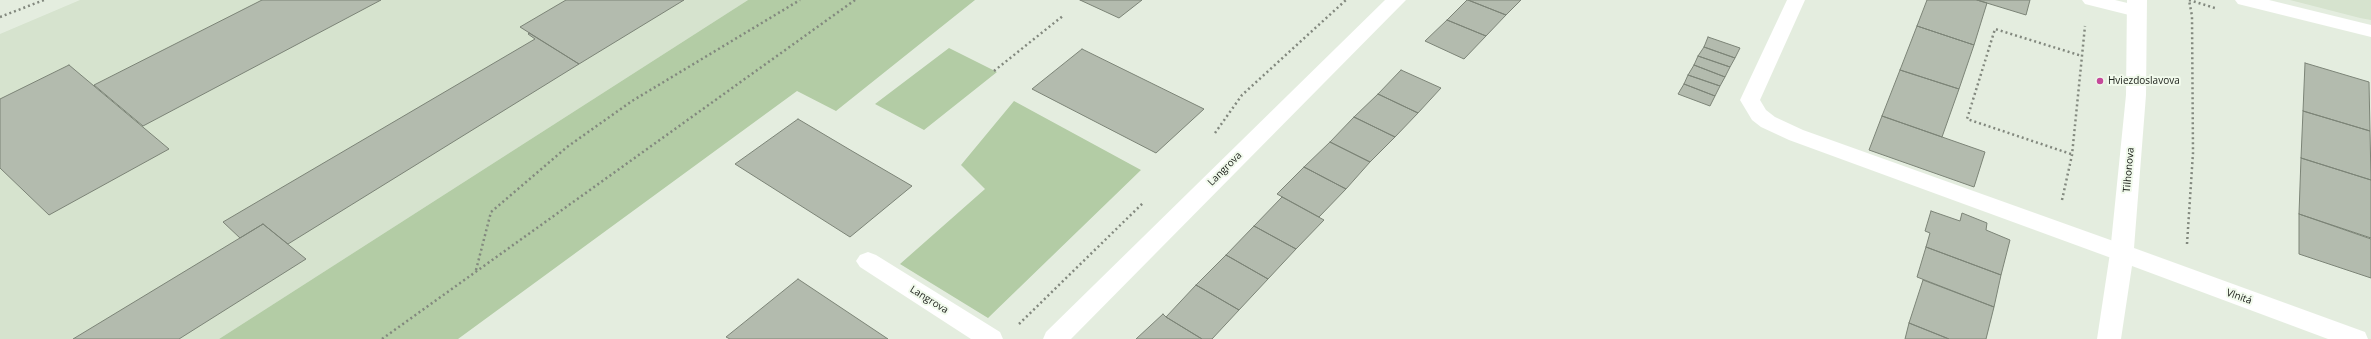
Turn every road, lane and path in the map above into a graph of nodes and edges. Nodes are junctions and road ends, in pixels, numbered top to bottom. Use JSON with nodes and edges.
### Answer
{"nodes":[{"id":1,"x":44,"y":0,"type":"edge"},
{"id":2,"x":800,"y":0,"type":"edge"},
{"id":3,"x":855,"y":0,"type":"edge"},
{"id":4,"x":1346,"y":0,"type":"edge"},
{"id":5,"x":1396,"y":0,"type":"edge"},
{"id":6,"x":1796,"y":0,"type":"edge"},
{"id":7,"x":2091,"y":0,"type":"edge"},
{"id":8,"x":2189,"y":0,"type":"edge"},
{"id":9,"x":2245,"y":0,"type":"edge"},
{"id":10,"x":2137,"y":6,"type":"edge"},
{"id":11,"x":1064,"y":15,"type":"dead end"},
{"id":12,"x":0,"y":17,"type":"edge"},
{"id":13,"x":2085,"y":24,"type":"dead end"},
{"id":14,"x":2371,"y":31,"type":"edge"},
{"id":15,"x":2082,"y":56,"type":"junction"},
{"id":16,"x":994,"y":71,"type":"dead end"},
{"id":17,"x":1214,"y":134,"type":"dead end"},
{"id":18,"x":2071,"y":154,"type":"junction"},
{"id":19,"x":1147,"y":200,"type":"dead end"},
{"id":20,"x":2061,"y":205,"type":"dead end"},
{"id":21,"x":2122,"y":253,"type":"junction"},
{"id":22,"x":868,"y":261,"type":"dead end"},
{"id":23,"x":476,"y":271,"type":"junction"},
{"id":24,"x":2185,"y":278,"type":"junction"},
{"id":25,"x":1015,"y":329,"type":"dead end"},
{"id":26,"x":382,"y":339,"type":"edge"},
{"id":27,"x":991,"y":339,"type":"edge"},
{"id":28,"x":1055,"y":339,"type":"edge"},
{"id":29,"x":2109,"y":339,"type":"edge"},
{"id":30,"x":2356,"y":339,"type":"edge"}],
"edges":[{"from":1,"to":12,"type":"path"},
{"from":2,"to":23,"type":"path"},
{"from":3,"to":23,"type":"path"},
{"from":4,"to":17,"type":"path"},
{"from":5,"to":28,"type":"street","name":"Langrova"},
{"from":6,"to":21,"type":"lane"},
{"from":7,"to":10,"type":"lane"},
{"from":8,"to":24,"type":"path"},
{"from":9,"to":14,"type":"street"},
{"from":10,"to":21,"type":"street","name":"Tilhonova"},
{"from":11,"to":16,"type":"path"},
{"from":13,"to":15,"type":"path"},
{"from":15,"to":18,"type":"path"},
{"from":15,"to":18,"type":"path"},
{"from":18,"to":20,"type":"path"},
{"from":19,"to":25,"type":"path"},
{"from":21,"to":24,"type":"street","name":"Vlnitá"},
{"from":21,"to":29,"type":"street","name":"Tilhonova"},
{"from":22,"to":27,"type":"street","name":"Langrova"},
{"from":23,"to":26,"type":"path"},
{"from":24,"to":30,"type":"street","name":"Vlnitá"}]}
